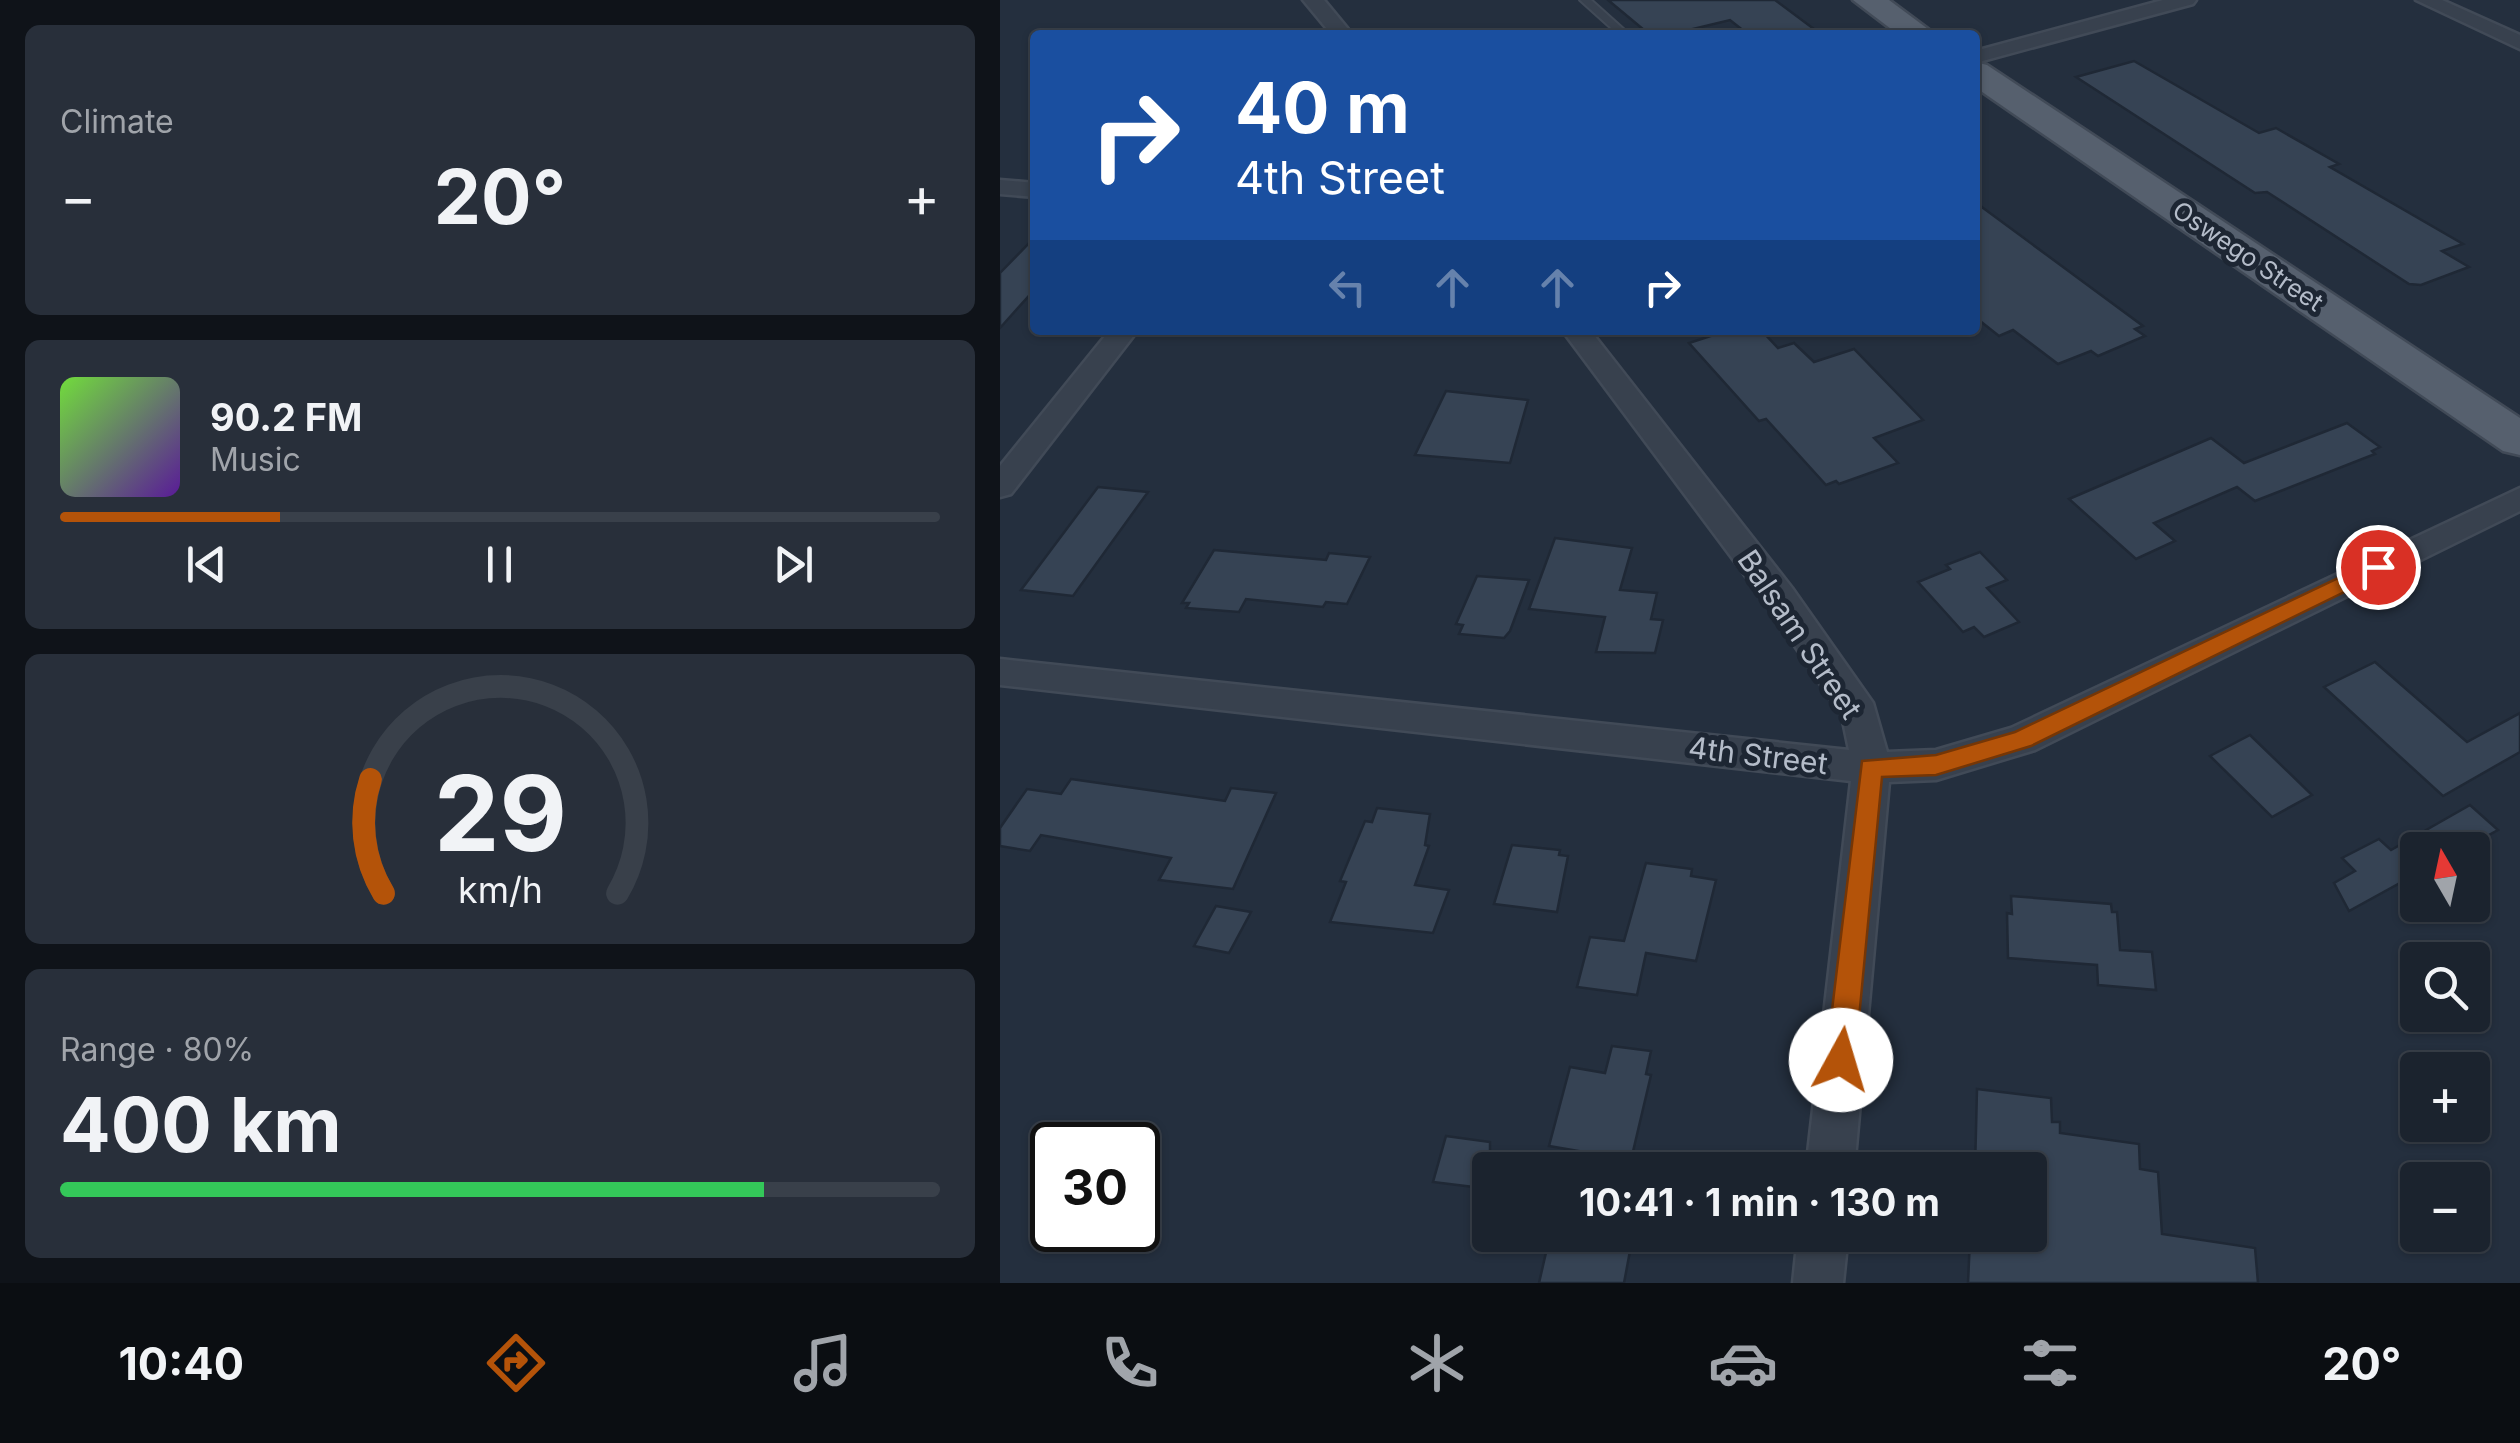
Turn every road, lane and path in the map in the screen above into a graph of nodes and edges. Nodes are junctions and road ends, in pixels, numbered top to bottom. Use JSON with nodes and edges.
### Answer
{"nodes":[{"id":1,"x":1313,"y":0,"type":"edge"},
{"id":2,"x":1585,"y":0,"type":"edge"},
{"id":3,"x":1868,"y":0,"type":"edge"},
{"id":4,"x":2186,"y":0,"type":"edge"},
{"id":5,"x":2426,"y":0,"type":"edge"},
{"id":6,"x":1339,"y":30,"type":"edge"},
{"id":7,"x":1619,"y":30,"type":"edge"},
{"id":8,"x":1913,"y":30,"type":"edge"},
{"id":9,"x":2520,"y":43,"type":"edge"},
{"id":10,"x":1980,"y":56,"type":"edge"},
{"id":11,"x":1980,"y":75,"type":"edge"},
{"id":12,"x":1000,"y":188,"type":"edge"},
{"id":13,"x":1030,"y":190,"type":"edge"},
{"id":14,"x":1120,"y":335,"type":"edge"},
{"id":15,"x":1580,"y":335,"type":"edge"},
{"id":16,"x":2520,"y":440,"type":"edge"},
{"id":17,"x":1000,"y":487,"type":"edge"},
{"id":18,"x":2520,"y":498,"type":"edge"},
{"id":19,"x":1000,"y":672,"type":"edge"},
{"id":20,"x":1871,"y":768,"type":"junction"},
{"id":21,"x":1832,"y":1152,"type":"edge"},
{"id":22,"x":1821,"y":1252,"type":"edge"},
{"id":23,"x":1818,"y":1283,"type":"edge"}],
"edges":[{"from":1,"to":6,"type":"street"},
{"from":2,"to":7,"type":"lane"},
{"from":3,"to":8,"type":"main road"},
{"from":4,"to":10,"type":"street"},
{"from":5,"to":9,"type":"street"},
{"from":11,"to":16,"type":"main road","name":"Oswego Street"},
{"from":12,"to":13,"type":"street"},
{"from":14,"to":17,"type":"street"},
{"from":15,"to":20,"type":"street","name":"Balsam Street"},
{"from":18,"to":20,"type":"street","name":"4th Street"},
{"from":19,"to":20,"type":"street","name":"4th Street"},
{"from":20,"to":21,"type":"street","name":"Balsam Street"},
{"from":22,"to":23,"type":"street"}]}
